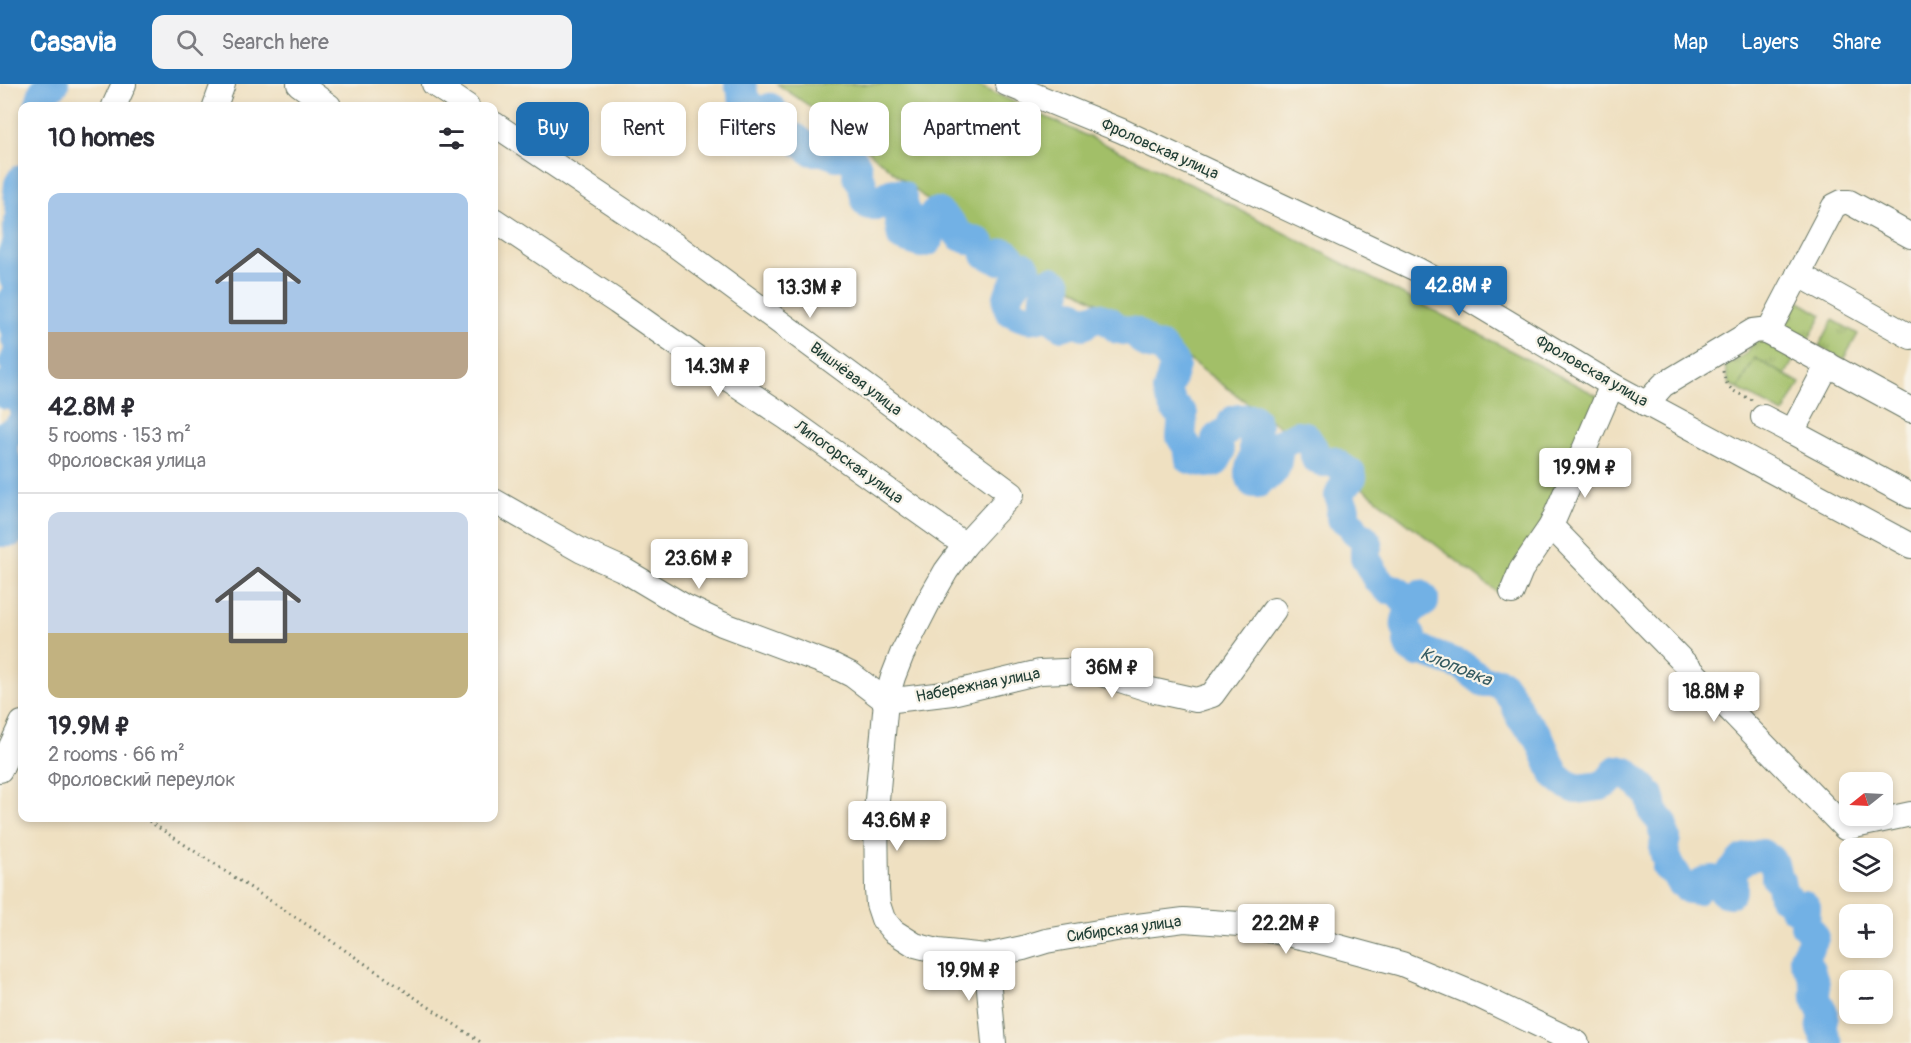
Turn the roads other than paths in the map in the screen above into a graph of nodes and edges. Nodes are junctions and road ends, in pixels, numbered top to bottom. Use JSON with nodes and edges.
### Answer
{"nodes":[{"id":1,"x":124,"y":84,"type":"edge"},
{"id":2,"x":223,"y":84,"type":"edge"},
{"id":3,"x":299,"y":84,"type":"edge"},
{"id":4,"x":434,"y":84,"type":"edge"},
{"id":5,"x":1007,"y":84,"type":"edge"},
{"id":6,"x":116,"y":102,"type":"edge"},
{"id":7,"x":216,"y":102,"type":"edge"},
{"id":8,"x":324,"y":102,"type":"edge"},
{"id":9,"x":461,"y":102,"type":"edge"},
{"id":10,"x":498,"y":127,"type":"edge"},
{"id":11,"x":498,"y":223,"type":"edge"},
{"id":12,"x":1911,"y":236,"type":"edge"},
{"id":13,"x":1798,"y":274,"type":"junction"},
{"id":14,"x":1768,"y":332,"type":"junction"},
{"id":15,"x":1911,"y":337,"type":"edge"},
{"id":16,"x":1828,"y":364,"type":"junction"},
{"id":17,"x":1612,"y":385,"type":"junction"},
{"id":18,"x":1646,"y":404,"type":"junction"},
{"id":19,"x":1911,"y":410,"type":"edge"},
{"id":20,"x":1763,"y":417,"type":"road end"},
{"id":21,"x":1792,"y":432,"type":"junction"},
{"id":22,"x":1911,"y":496,"type":"edge"},
{"id":23,"x":498,"y":503,"type":"edge"},
{"id":24,"x":1551,"y":526,"type":"junction"},
{"id":25,"x":965,"y":545,"type":"junction"},
{"id":26,"x":1911,"y":546,"type":"edge"},
{"id":27,"x":1512,"y":592,"type":"dead end"},
{"id":28,"x":1274,"y":610,"type":"dead end"},
{"id":29,"x":886,"y":700,"type":"junction"},
{"id":30,"x":18,"y":732,"type":"edge"},
{"id":31,"x":0,"y":770,"type":"edge"},
{"id":32,"x":1911,"y":814,"type":"edge"},
{"id":33,"x":986,"y":956,"type":"junction"},
{"id":34,"x":994,"y":1043,"type":"edge"},
{"id":35,"x":1577,"y":1043,"type":"edge"}],
"edges":[{"from":1,"to":6,"type":"street"},
{"from":2,"to":7,"type":"street"},
{"from":3,"to":8,"type":"street"},
{"from":4,"to":9,"type":"street"},
{"from":5,"to":17,"type":"street","name":"Фроловская улица"},
{"from":10,"to":25,"type":"street","name":"Вишнёвая улица"},
{"from":11,"to":25,"type":"street","name":"Липогорская улица"},
{"from":12,"to":13,"type":"street"},
{"from":13,"to":14,"type":"street"},
{"from":13,"to":15,"type":"street"},
{"from":14,"to":16,"type":"street"},
{"from":14,"to":18,"type":"street"},
{"from":16,"to":19,"type":"street"},
{"from":16,"to":21,"type":"street"},
{"from":17,"to":18,"type":"street","name":"Фроловская улица"},
{"from":17,"to":24,"type":"street"},
{"from":18,"to":26,"type":"street","name":"Фроловская улица"},
{"from":20,"to":21,"type":"street"},
{"from":21,"to":22,"type":"street"},
{"from":23,"to":29,"type":"street"},
{"from":24,"to":27,"type":"street"},
{"from":24,"to":32,"type":"street"},
{"from":25,"to":29,"type":"street","name":"Сибирская улица"},
{"from":28,"to":29,"type":"street","name":"Набережная улица"},
{"from":29,"to":33,"type":"street","name":"Сибирская улица"},
{"from":30,"to":31,"type":"street"},
{"from":33,"to":34,"type":"street"},
{"from":33,"to":35,"type":"street","name":"Сибирская улица"}]}
